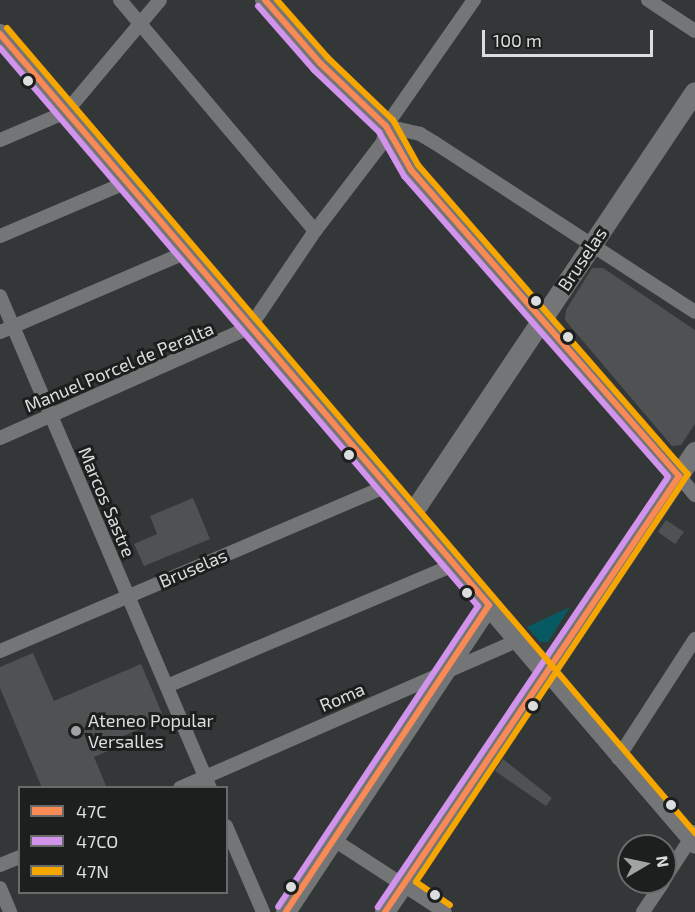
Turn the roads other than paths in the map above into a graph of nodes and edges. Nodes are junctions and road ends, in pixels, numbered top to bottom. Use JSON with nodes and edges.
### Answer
{"nodes":[{"id":1,"x":120,"y":0,"type":"edge"},
{"id":2,"x":160,"y":0,"type":"edge"},
{"id":3,"x":265,"y":0,"type":"edge"},
{"id":4,"x":474,"y":0,"type":"edge"},
{"id":5,"x":648,"y":0,"type":"edge"},
{"id":6,"x":140,"y":24,"type":"junction"},
{"id":7,"x":695,"y":31,"type":"edge"},
{"id":8,"x":0,"y":34,"type":"edge"},
{"id":9,"x":695,"y":92,"type":"edge"},
{"id":10,"x":66,"y":112,"type":"junction"},
{"id":11,"x":386,"y":126,"type":"junction"},
{"id":12,"x":0,"y":140,"type":"edge"},
{"id":13,"x":127,"y":182,"type":"junction"},
{"id":14,"x":315,"y":231,"type":"junction"},
{"id":15,"x":0,"y":236,"type":"edge"},
{"id":16,"x":592,"y":244,"type":"junction"},
{"id":17,"x":187,"y":252,"type":"junction"},
{"id":18,"x":0,"y":296,"type":"edge"},
{"id":19,"x":695,"y":312,"type":"edge"},
{"id":20,"x":542,"y":318,"type":"junction"},
{"id":21,"x":13,"y":327,"type":"junction"},
{"id":22,"x":250,"y":327,"type":"junction"},
{"id":23,"x":0,"y":332,"type":"edge"},
{"id":24,"x":51,"y":416,"type":"junction"},
{"id":25,"x":0,"y":438,"type":"edge"},
{"id":26,"x":695,"y":452,"type":"edge"},
{"id":27,"x":679,"y":476,"type":"junction"},
{"id":28,"x":386,"y":486,"type":"junction"},
{"id":29,"x":695,"y":495,"type":"edge"},
{"id":30,"x":411,"y":516,"type":"junction"},
{"id":31,"x":454,"y":565,"type":"junction"},
{"id":32,"x":128,"y":596,"type":"junction"},
{"id":33,"x":489,"y":605,"type":"junction"},
{"id":34,"x":695,"y":639,"type":"edge"},
{"id":35,"x":519,"y":640,"type":"junction"},
{"id":36,"x":0,"y":651,"type":"edge"},
{"id":37,"x":447,"y":671,"type":"junction"},
{"id":38,"x":545,"y":672,"type":"junction"},
{"id":39,"x":166,"y":686,"type":"junction"},
{"id":40,"x":618,"y":758,"type":"junction"},
{"id":41,"x":208,"y":782,"type":"edge"},
{"id":42,"x":189,"y":786,"type":"edge"},
{"id":43,"x":228,"y":831,"type":"edge"},
{"id":44,"x":334,"y":840,"type":"junction"},
{"id":45,"x":693,"y":840,"type":"edge"},
{"id":46,"x":18,"y":858,"type":"edge"},
{"id":47,"x":677,"y":862,"type":"edge"},
{"id":48,"x":0,"y":865,"type":"edge"},
{"id":49,"x":403,"y":884,"type":"junction"},
{"id":50,"x":0,"y":888,"type":"edge"},
{"id":51,"x":655,"y":894,"type":"edge"},
{"id":52,"x":10,"y":912,"type":"edge"},
{"id":53,"x":263,"y":912,"type":"edge"},
{"id":54,"x":286,"y":912,"type":"edge"},
{"id":55,"x":385,"y":912,"type":"edge"},
{"id":56,"x":445,"y":912,"type":"edge"},
{"id":57,"x":643,"y":912,"type":"edge"}],
"edges":[{"from":1,"to":6,"type":"street"},
{"from":2,"to":6,"type":"street"},
{"from":3,"to":11,"type":"street"},
{"from":4,"to":11,"type":"street"},
{"from":5,"to":7,"type":"street"},
{"from":6,"to":10,"type":"street"},
{"from":6,"to":14,"type":"street"},
{"from":8,"to":10,"type":"street"},
{"from":9,"to":16,"type":"street","name":"Bruselas"},
{"from":10,"to":12,"type":"street"},
{"from":10,"to":13,"type":"street"},
{"from":11,"to":14,"type":"street"},
{"from":11,"to":16,"type":"street"},
{"from":11,"to":20,"type":"street"},
{"from":13,"to":15,"type":"street"},
{"from":13,"to":17,"type":"street"},
{"from":14,"to":22,"type":"street"},
{"from":16,"to":19,"type":"street"},
{"from":16,"to":20,"type":"street","name":"Bruselas"},
{"from":17,"to":21,"type":"street"},
{"from":17,"to":22,"type":"street"},
{"from":18,"to":21,"type":"street","name":"Marcos Sastre"},
{"from":20,"to":27,"type":"street"},
{"from":20,"to":30,"type":"street","name":"Bruselas"},
{"from":21,"to":23,"type":"street"},
{"from":21,"to":24,"type":"street","name":"Marcos Sastre"},
{"from":22,"to":24,"type":"street","name":"Manuel Porcel de Peralta"},
{"from":22,"to":28,"type":"street"},
{"from":24,"to":25,"type":"street","name":"Manuel Porcel de Peralta"},
{"from":24,"to":32,"type":"street","name":"Marcos Sastre"},
{"from":26,"to":27,"type":"street"},
{"from":27,"to":29,"type":"street"},
{"from":27,"to":38,"type":"street"},
{"from":28,"to":30,"type":"street"},
{"from":28,"to":32,"type":"street","name":"Bruselas"},
{"from":30,"to":31,"type":"street"},
{"from":31,"to":33,"type":"street"},
{"from":31,"to":39,"type":"street"},
{"from":32,"to":36,"type":"street","name":"Bruselas"},
{"from":32,"to":39,"type":"street","name":"Marcos Sastre"},
{"from":33,"to":35,"type":"street"},
{"from":33,"to":37,"type":"street"},
{"from":34,"to":40,"type":"street"},
{"from":35,"to":37,"type":"street","name":"Roma"},
{"from":35,"to":38,"type":"street"},
{"from":37,"to":41,"type":"street","name":"Roma"},
{"from":37,"to":44,"type":"street"},
{"from":38,"to":40,"type":"street"},
{"from":38,"to":49,"type":"street"},
{"from":39,"to":41,"type":"street","name":"Marcos Sastre"},
{"from":40,"to":45,"type":"street"},
{"from":41,"to":42,"type":"street","name":"Roma"},
{"from":43,"to":53,"type":"street"},
{"from":44,"to":49,"type":"street"},
{"from":44,"to":54,"type":"street"},
{"from":45,"to":47,"type":"street"},
{"from":46,"to":48,"type":"street"},
{"from":49,"to":55,"type":"street"},
{"from":49,"to":56,"type":"street"},
{"from":50,"to":52,"type":"street"},
{"from":51,"to":57,"type":"street"}]}
